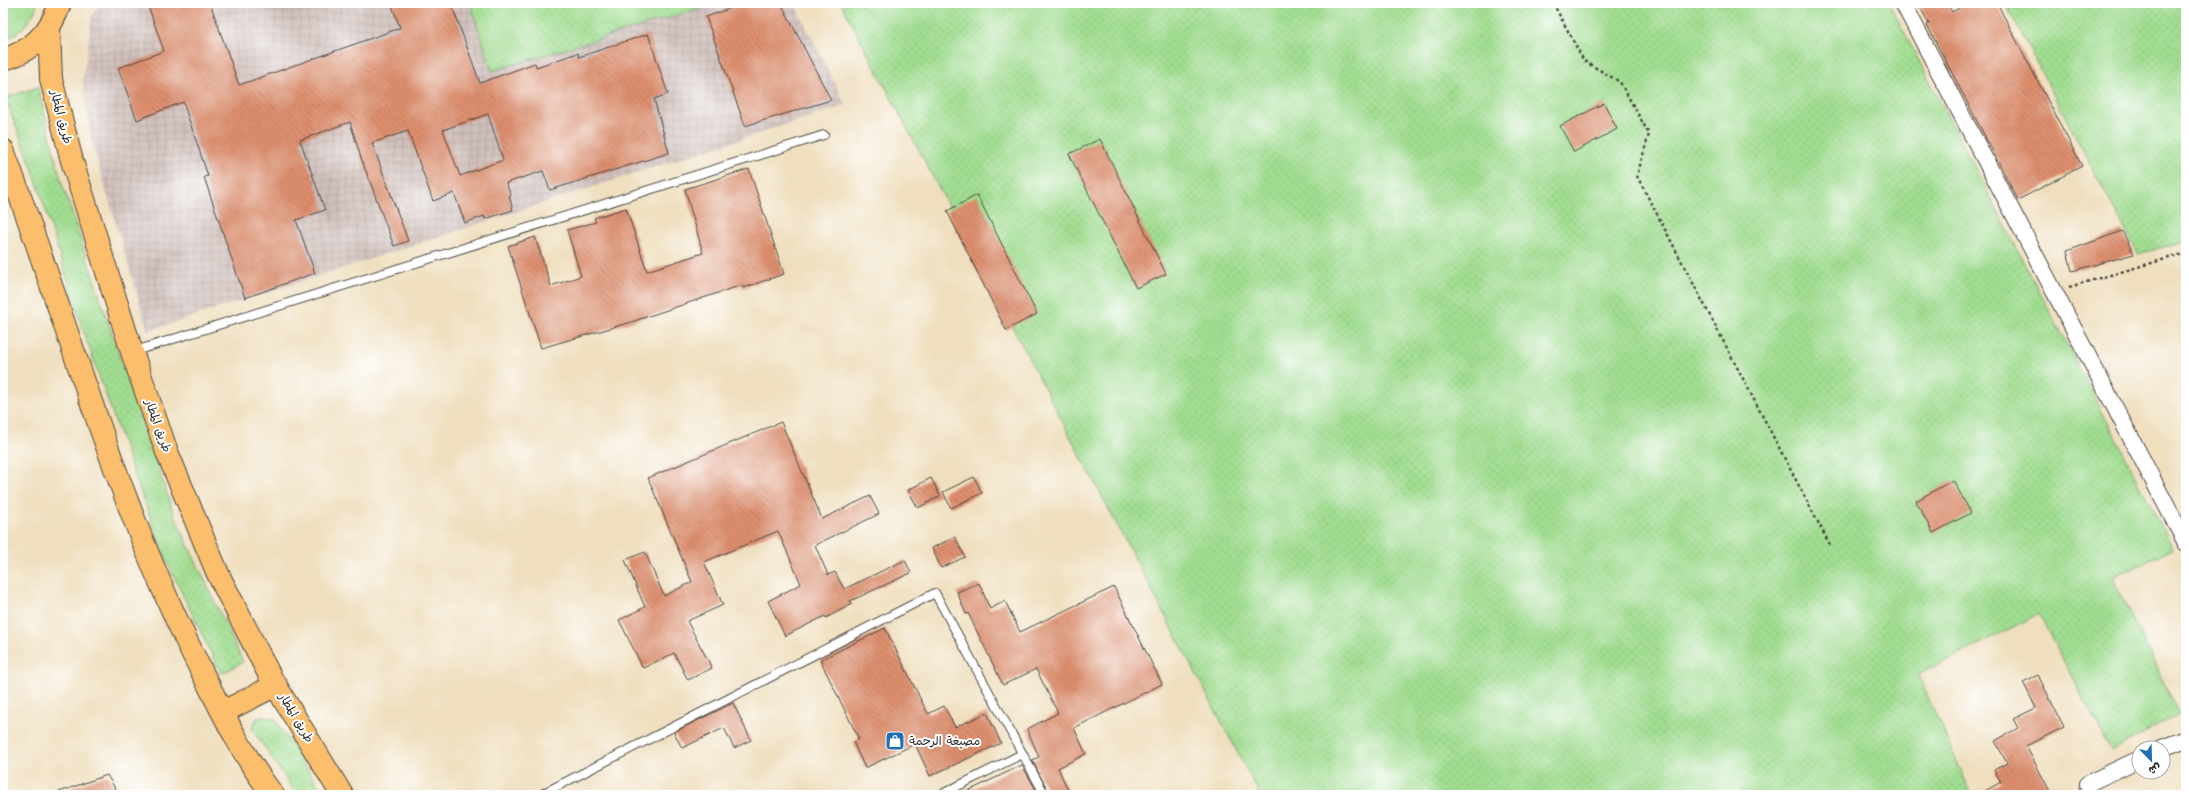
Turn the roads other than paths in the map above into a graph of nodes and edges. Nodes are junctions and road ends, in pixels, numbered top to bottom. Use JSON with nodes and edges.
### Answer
{"nodes":[{"id":1,"x":60,"y":3,"type":"edge"},
{"id":2,"x":1903,"y":3,"type":"edge"},
{"id":3,"x":49,"y":28,"type":"junction"},
{"id":4,"x":3,"y":59,"type":"edge"},
{"id":5,"x":824,"y":135,"type":"dead end"},
{"id":6,"x":3,"y":150,"type":"edge"},
{"id":7,"x":132,"y":352,"type":"junction"},
{"id":8,"x":2186,"y":543,"type":"edge"},
{"id":9,"x":276,"y":685,"type":"junction"},
{"id":10,"x":223,"y":712,"type":"junction"},
{"id":11,"x":2186,"y":739,"type":"edge"},
{"id":12,"x":2171,"y":745,"type":"edge"},
{"id":13,"x":1022,"y":754,"type":"junction"},
{"id":14,"x":2131,"y":763,"type":"edge"},
{"id":15,"x":2087,"y":784,"type":"dead end"},
{"id":16,"x":272,"y":795,"type":"edge"},
{"id":17,"x":342,"y":795,"type":"edge"},
{"id":18,"x":540,"y":795,"type":"edge"},
{"id":19,"x":940,"y":795,"type":"edge"},
{"id":20,"x":1045,"y":795,"type":"edge"}],
"edges":[{"from":1,"to":3,"type":"main road"},
{"from":2,"to":8,"type":"street"},
{"from":3,"to":4,"type":"main road"},
{"from":3,"to":7,"type":"main road","name":"طريق المطار"},
{"from":5,"to":7,"type":"lane"},
{"from":6,"to":10,"type":"main road"},
{"from":7,"to":9,"type":"main road","name":"طريق المطار"},
{"from":9,"to":10,"type":"main road"},
{"from":9,"to":17,"type":"main road","name":"طريق المطار"},
{"from":10,"to":16,"type":"main road"},
{"from":11,"to":12,"type":"street"},
{"from":13,"to":18,"type":"lane"},
{"from":13,"to":19,"type":"lane"},
{"from":13,"to":20,"type":"lane"},
{"from":14,"to":15,"type":"street"}]}
